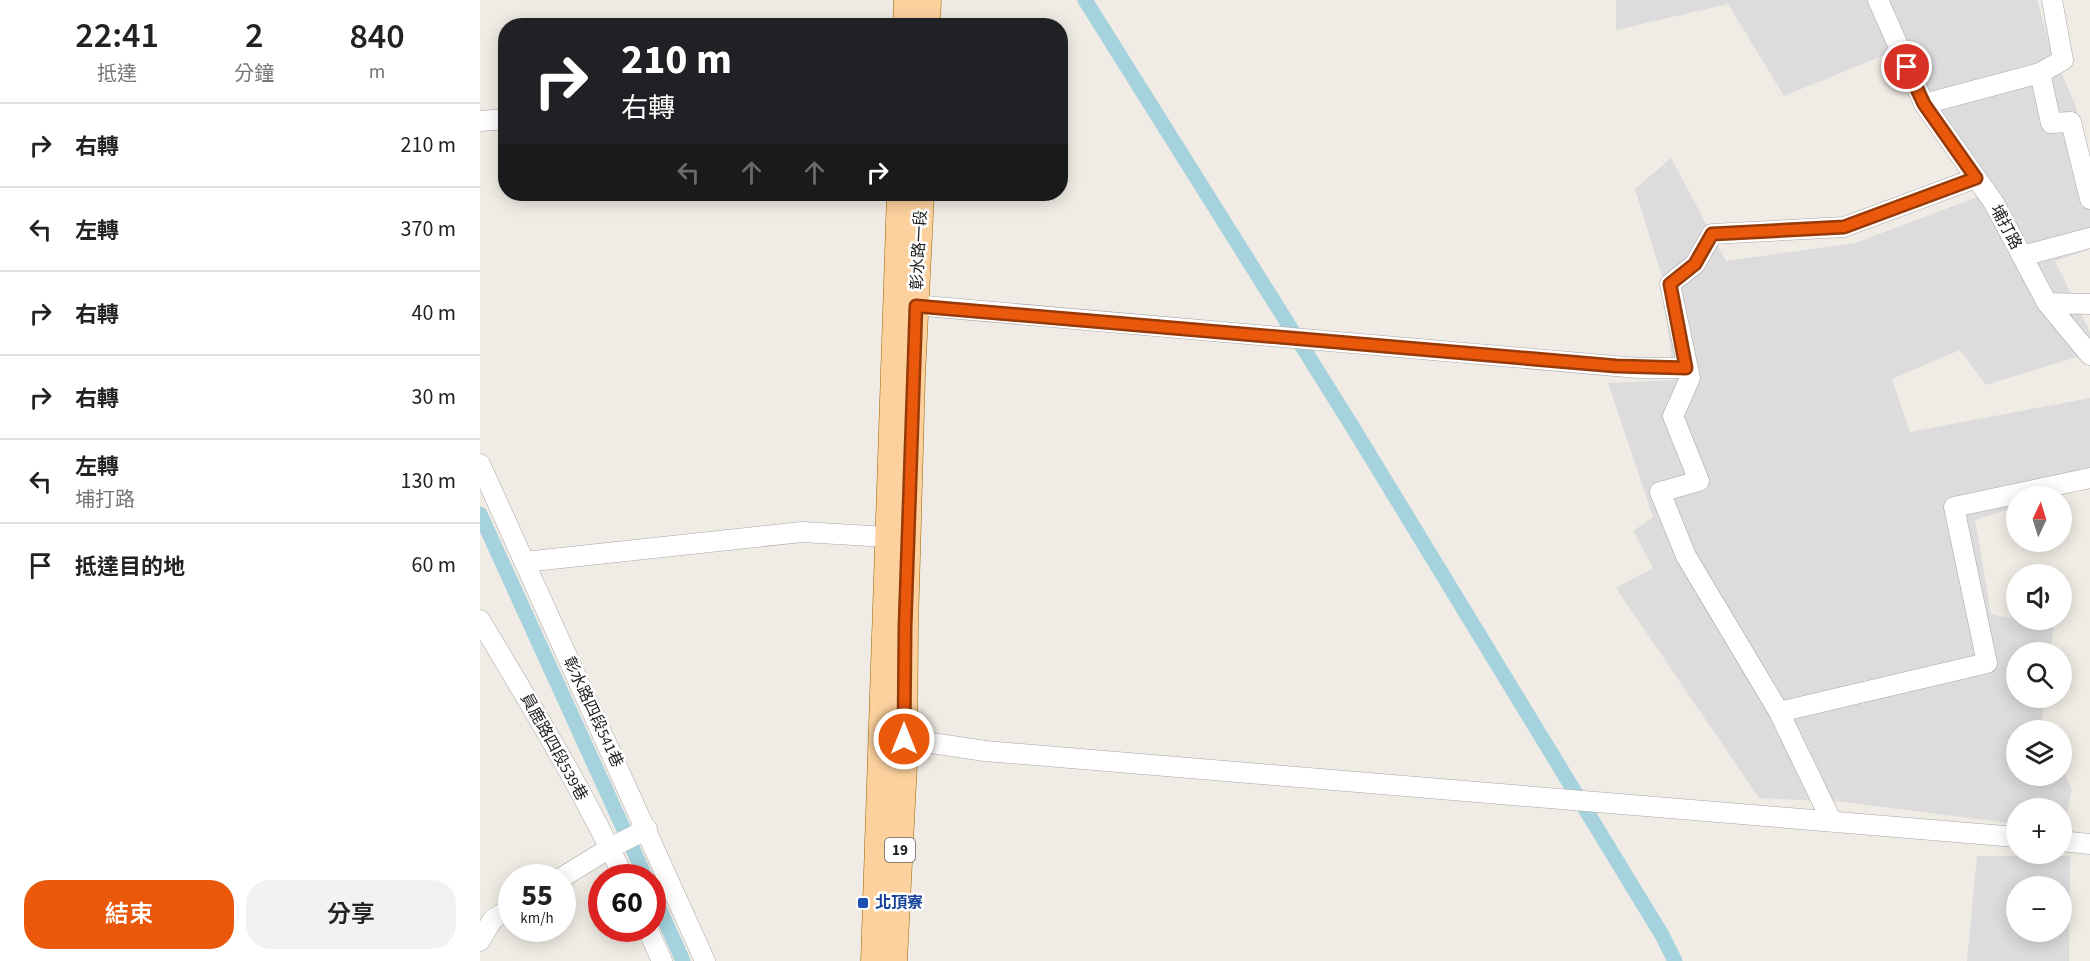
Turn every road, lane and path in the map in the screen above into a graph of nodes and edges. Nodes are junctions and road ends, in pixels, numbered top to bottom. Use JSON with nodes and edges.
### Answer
{"nodes":[{"id":1,"x":907,"y":0,"type":"edge"},
{"id":2,"x":928,"y":0,"type":"edge"},
{"id":3,"x":1878,"y":0,"type":"edge"},
{"id":4,"x":2052,"y":0,"type":"edge"},
{"id":5,"x":906,"y":18,"type":"edge"},
{"id":6,"x":927,"y":18,"type":"edge"},
{"id":7,"x":2040,"y":73,"type":"junction"},
{"id":8,"x":1924,"y":104,"type":"junction"},
{"id":9,"x":498,"y":120,"type":"edge"},
{"id":10,"x":480,"y":121,"type":"edge"},
{"id":11,"x":1976,"y":178,"type":"junction"},
{"id":12,"x":2090,"y":199,"type":"edge"},
{"id":13,"x":900,"y":201,"type":"edge"},
{"id":14,"x":920,"y":201,"type":"edge"},
{"id":15,"x":2090,"y":238,"type":"edge"},
{"id":16,"x":2022,"y":255,"type":"junction"},
{"id":17,"x":2090,"y":304,"type":"edge"},
{"id":18,"x":906,"y":305,"type":"junction"},
{"id":19,"x":2052,"y":309,"type":"junction"},
{"id":20,"x":2090,"y":316,"type":"edge"},
{"id":21,"x":2090,"y":355,"type":"edge"},
{"id":22,"x":1686,"y":368,"type":"junction"},
{"id":23,"x":480,"y":464,"type":"edge"},
{"id":24,"x":2090,"y":478,"type":"edge"},
{"id":25,"x":888,"y":537,"type":"junction"},
{"id":26,"x":524,"y":562,"type":"junction"},
{"id":27,"x":480,"y":620,"type":"edge"},
{"id":28,"x":1779,"y":712,"type":"junction"},
{"id":29,"x":893,"y":739,"type":"junction"},
{"id":30,"x":1831,"y":820,"type":"junction"},
{"id":31,"x":646,"y":829,"type":"junction"},
{"id":32,"x":2006,"y":836,"type":"edge"},
{"id":33,"x":2072,"y":842,"type":"edge"},
{"id":34,"x":2090,"y":844,"type":"edge"},
{"id":35,"x":610,"y":848,"type":"junction"},
{"id":36,"x":617,"y":864,"type":"edge"},
{"id":37,"x":576,"y":869,"type":"edge"},
{"id":38,"x":498,"y":916,"type":"edge"},
{"id":39,"x":480,"y":941,"type":"edge"},
{"id":40,"x":653,"y":942,"type":"edge"},
{"id":41,"x":662,"y":961,"type":"edge"},
{"id":42,"x":705,"y":961,"type":"edge"},
{"id":43,"x":874,"y":961,"type":"edge"},
{"id":44,"x":894,"y":961,"type":"edge"}],
"edges":[{"from":1,"to":5,"type":"main road"},
{"from":2,"to":6,"type":"main road"},
{"from":3,"to":8,"type":"street","name":"埔打路"},
{"from":4,"to":7,"type":"street"},
{"from":7,"to":8,"type":"street"},
{"from":7,"to":12,"type":"street"},
{"from":8,"to":11,"type":"street","name":"埔打路"},
{"from":9,"to":10,"type":"street"},
{"from":11,"to":16,"type":"street","name":"埔打路"},
{"from":11,"to":22,"type":"street"},
{"from":13,"to":18,"type":"main road","name":"彰水路一段","number":"19"},
{"from":14,"to":18,"type":"main road","name":"彰水路一段","number":"19"},
{"from":15,"to":16,"type":"street"},
{"from":16,"to":19,"type":"street","name":"埔打路"},
{"from":17,"to":19,"type":"street"},
{"from":18,"to":22,"type":"street"},
{"from":18,"to":25,"type":"main road","name":"彰水路一段","number":"19"},
{"from":18,"to":29,"type":"main road","name":"彰水路一段","number":"19"},
{"from":19,"to":20,"type":"street"},
{"from":19,"to":21,"type":"street","name":"埔打路"},
{"from":22,"to":28,"type":"street"},
{"from":23,"to":26,"type":"street","name":"彰水路四段541巷"},
{"from":24,"to":28,"type":"street"},
{"from":25,"to":26,"type":"street"},
{"from":25,"to":29,"type":"main road","name":"彰水路一段","number":"19"},
{"from":26,"to":31,"type":"street","name":"彰水路四段541巷"},
{"from":27,"to":35,"type":"street","name":"員鹿路四段539巷"},
{"from":28,"to":30,"type":"street"},
{"from":29,"to":30,"type":"street"},
{"from":29,"to":43,"type":"main road","number":"19"},
{"from":29,"to":44,"type":"main road","number":"19"},
{"from":30,"to":32,"type":"street"},
{"from":31,"to":35,"type":"street"},
{"from":31,"to":42,"type":"street","name":"彰水路四段541巷"},
{"from":33,"to":34,"type":"street"},
{"from":35,"to":36,"type":"street","name":"員鹿路四段539巷"},
{"from":35,"to":37,"type":"street"},
{"from":38,"to":39,"type":"street"},
{"from":40,"to":41,"type":"street"}]}
